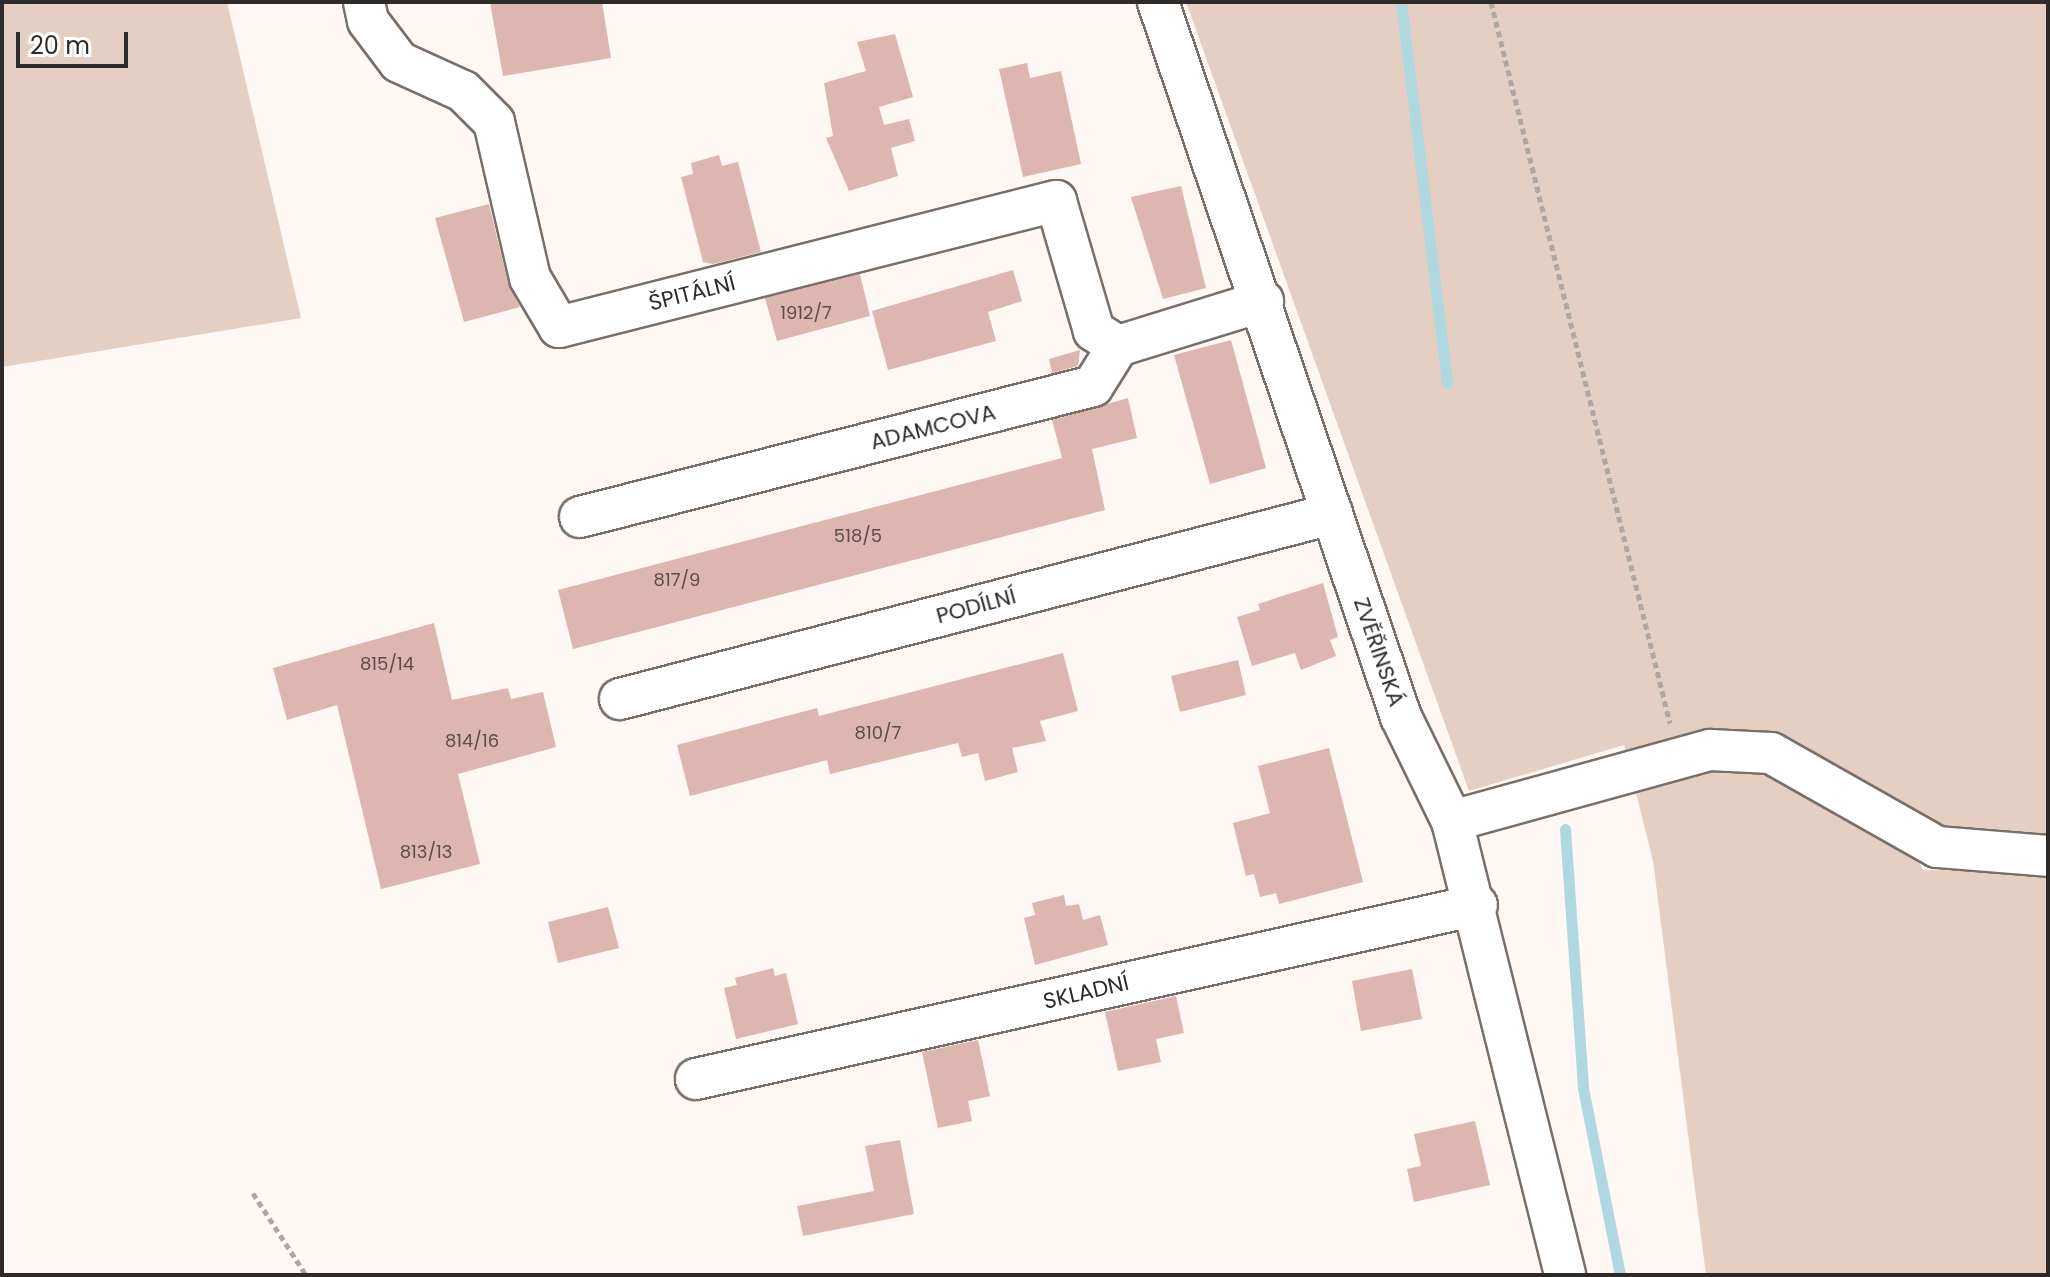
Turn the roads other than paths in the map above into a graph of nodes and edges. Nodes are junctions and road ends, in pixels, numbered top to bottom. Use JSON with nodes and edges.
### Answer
{"nodes":[{"id":1,"x":364,"y":2,"type":"edge"},
{"id":2,"x":1164,"y":17,"type":"edge"},
{"id":3,"x":1263,"y":301,"type":"junction"},
{"id":4,"x":1118,"y":346,"type":"junction"},
{"id":5,"x":1332,"y":514,"type":"junction"},
{"id":6,"x":580,"y":517,"type":"dead end"},
{"id":7,"x":620,"y":699,"type":"dead end"},
{"id":8,"x":1452,"y":821,"type":"junction"},
{"id":9,"x":2048,"y":856,"type":"edge"},
{"id":10,"x":1477,"y":905,"type":"junction"},
{"id":11,"x":696,"y":1079,"type":"dead end"},
{"id":12,"x":1565,"y":1275,"type":"edge"}],
"edges":[{"from":1,"to":4,"type":"street","name":"ŠPITÁLNÍ"},
{"from":2,"to":3,"type":"street","name":"ZVĚŘINSKÁ"},
{"from":3,"to":4,"type":"street"},
{"from":3,"to":5,"type":"street","name":"ZVĚŘINSKÁ"},
{"from":4,"to":6,"type":"street","name":"ADAMCOVA"},
{"from":5,"to":7,"type":"street","name":"PODÍLNÍ"},
{"from":5,"to":8,"type":"street","name":"ZVĚŘINSKÁ"},
{"from":8,"to":9,"type":"street"},
{"from":8,"to":10,"type":"street","name":"ZVĚŘINSKÁ"},
{"from":10,"to":11,"type":"street","name":"SKLADNÍ"},
{"from":10,"to":12,"type":"street","name":"ZVĚŘINSKÁ"}]}
